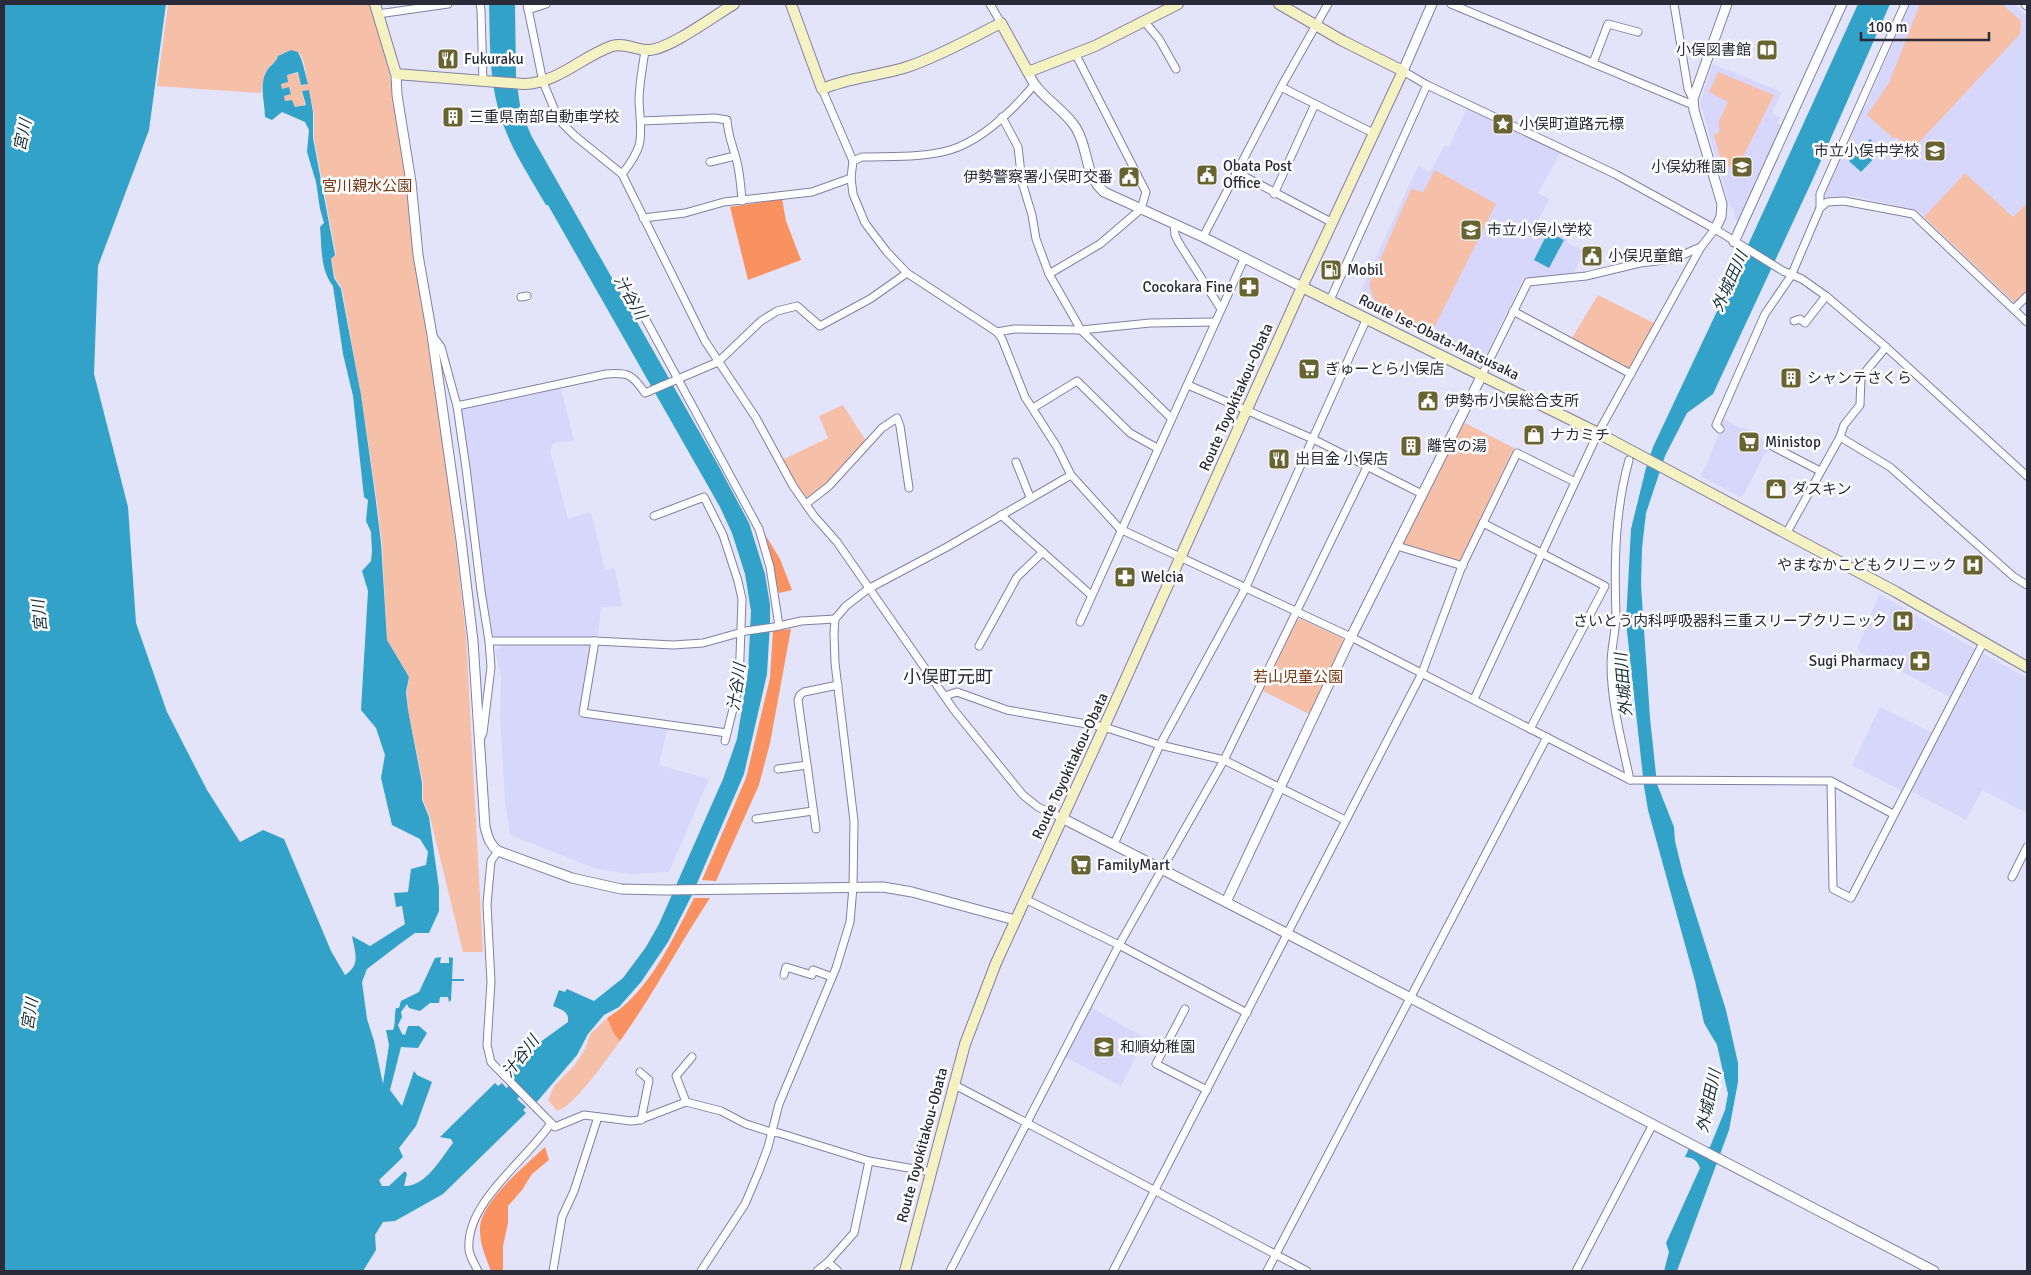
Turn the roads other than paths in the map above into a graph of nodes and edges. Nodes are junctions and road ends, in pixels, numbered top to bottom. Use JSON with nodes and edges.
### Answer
{"nodes":[{"id":1,"x":448,"y":4,"type":"edge"},
{"id":2,"x":480,"y":4,"type":"edge"},
{"id":3,"x":546,"y":4,"type":"edge"},
{"id":4,"x":734,"y":4,"type":"edge"},
{"id":5,"x":792,"y":4,"type":"edge"},
{"id":6,"x":990,"y":4,"type":"edge"},
{"id":7,"x":1178,"y":4,"type":"edge"},
{"id":8,"x":1279,"y":4,"type":"edge"},
{"id":9,"x":1328,"y":4,"type":"edge"},
{"id":10,"x":1432,"y":4,"type":"edge"},
{"id":11,"x":1450,"y":4,"type":"edge"},
{"id":12,"x":1674,"y":4,"type":"edge"},
{"id":13,"x":1727,"y":4,"type":"edge"},
{"id":14,"x":1842,"y":4,"type":"edge"},
{"id":15,"x":1905,"y":4,"type":"edge"},
{"id":16,"x":527,"y":7,"type":"edge"},
{"id":17,"x":376,"y":9,"type":"edge"},
{"id":18,"x":1144,"y":21,"type":"junction"},
{"id":19,"x":1001,"y":23,"type":"junction"},
{"id":20,"x":1314,"y":26,"type":"junction"},
{"id":21,"x":1638,"y":32,"type":"dead end"},
{"id":22,"x":646,"y":50,"type":"junction"},
{"id":23,"x":1076,"y":53,"type":"junction"},
{"id":24,"x":1593,"y":63,"type":"junction"},
{"id":25,"x":1176,"y":68,"type":"dead end"},
{"id":26,"x":1403,"y":71,"type":"junction"},
{"id":27,"x":1028,"y":72,"type":"junction"},
{"id":28,"x":396,"y":74,"type":"junction"},
{"id":29,"x":485,"y":82,"type":"junction"},
{"id":30,"x":543,"y":82,"type":"junction"},
{"id":31,"x":1428,"y":84,"type":"junction"},
{"id":32,"x":1034,"y":85,"type":"junction"},
{"id":33,"x":1281,"y":87,"type":"junction"},
{"id":34,"x":822,"y":89,"type":"junction"},
{"id":35,"x":1693,"y":102,"type":"junction"},
{"id":36,"x":1315,"y":104,"type":"junction"},
{"id":37,"x":1002,"y":117,"type":"junction"},
{"id":38,"x":642,"y":121,"type":"junction"},
{"id":39,"x":1373,"y":133,"type":"junction"},
{"id":40,"x":736,"y":156,"type":"junction"},
{"id":41,"x":853,"y":161,"type":"junction"},
{"id":42,"x":710,"y":162,"type":"dead end"},
{"id":43,"x":1236,"y":172,"type":"junction"},
{"id":44,"x":622,"y":174,"type":"junction"},
{"id":45,"x":850,"y":178,"type":"junction"},
{"id":46,"x":1274,"y":194,"type":"junction"},
{"id":47,"x":742,"y":201,"type":"junction"},
{"id":48,"x":1820,"y":208,"type":"junction"},
{"id":49,"x":1141,"y":209,"type":"junction"},
{"id":50,"x":643,"y":218,"type":"junction"},
{"id":51,"x":1332,"y":222,"type":"junction"},
{"id":52,"x":1174,"y":223,"type":"junction"},
{"id":53,"x":1715,"y":229,"type":"junction"},
{"id":54,"x":1203,"y":237,"type":"junction"},
{"id":55,"x":1736,"y":244,"type":"junction"},
{"id":56,"x":1701,"y":247,"type":"junction"},
{"id":57,"x":1244,"y":258,"type":"junction"},
{"id":58,"x":908,"y":273,"type":"junction"},
{"id":59,"x":1792,"y":273,"type":"junction"},
{"id":60,"x":1049,"y":274,"type":"junction"},
{"id":61,"x":1302,"y":287,"type":"junction"},
{"id":62,"x":633,"y":296,"type":"dead end"},
{"id":63,"x":1826,"y":296,"type":"junction"},
{"id":64,"x":2027,"y":296,"type":"edge"},
{"id":65,"x":1330,"y":300,"type":"junction"},
{"id":66,"x":1221,"y":309,"type":"junction"},
{"id":67,"x":2014,"y":309,"type":"junction"},
{"id":68,"x":1513,"y":311,"type":"junction"},
{"id":69,"x":1367,"y":318,"type":"junction"},
{"id":70,"x":1794,"y":321,"type":"dead end"},
{"id":71,"x":1215,"y":322,"type":"junction"},
{"id":72,"x":2027,"y":322,"type":"edge"},
{"id":73,"x":1081,"y":330,"type":"junction"},
{"id":74,"x":997,"y":332,"type":"junction"},
{"id":75,"x":432,"y":335,"type":"junction"},
{"id":76,"x":1886,"y":347,"type":"junction"},
{"id":77,"x":718,"y":362,"type":"junction"},
{"id":78,"x":1631,"y":374,"type":"junction"},
{"id":79,"x":1482,"y":375,"type":"junction"},
{"id":80,"x":678,"y":380,"type":"junction"},
{"id":81,"x":1188,"y":385,"type":"junction"},
{"id":82,"x":457,"y":406,"type":"junction"},
{"id":83,"x":1033,"y":408,"type":"junction"},
{"id":84,"x":1246,"y":411,"type":"junction"},
{"id":85,"x":1170,"y":418,"type":"junction"},
{"id":86,"x":1720,"y":429,"type":"dead end"},
{"id":87,"x":1598,"y":432,"type":"junction"},
{"id":88,"x":1840,"y":437,"type":"junction"},
{"id":89,"x":1312,"y":439,"type":"junction"},
{"id":90,"x":1772,"y":446,"type":"dead end"},
{"id":91,"x":1157,"y":448,"type":"junction"},
{"id":92,"x":1631,"y":456,"type":"junction"},
{"id":93,"x":1016,"y":462,"type":"dead end"},
{"id":94,"x":1366,"y":467,"type":"junction"},
{"id":95,"x":1820,"y":471,"type":"junction"},
{"id":96,"x":1071,"y":475,"type":"junction"},
{"id":97,"x":2027,"y":476,"type":"edge"},
{"id":98,"x":1576,"y":482,"type":"junction"},
{"id":99,"x":909,"y":488,"type":"dead end"},
{"id":100,"x":1422,"y":494,"type":"junction"},
{"id":101,"x":1030,"y":497,"type":"junction"},
{"id":102,"x":806,"y":504,"type":"junction"},
{"id":103,"x":1001,"y":515,"type":"junction"},
{"id":104,"x":654,"y":516,"type":"dead end"},
{"id":105,"x":1483,"y":523,"type":"junction"},
{"id":106,"x":1120,"y":529,"type":"junction"},
{"id":107,"x":1786,"y":534,"type":"junction"},
{"id":108,"x":1397,"y":546,"type":"junction"},
{"id":109,"x":1043,"y":552,"type":"junction"},
{"id":110,"x":1542,"y":554,"type":"junction"},
{"id":111,"x":1181,"y":556,"type":"junction"},
{"id":112,"x":1463,"y":566,"type":"junction"},
{"id":113,"x":1605,"y":586,"type":"junction"},
{"id":114,"x":2027,"y":586,"type":"edge"},
{"id":115,"x":1246,"y":587,"type":"junction"},
{"id":116,"x":1614,"y":588,"type":"junction"},
{"id":117,"x":868,"y":589,"type":"junction"},
{"id":118,"x":1091,"y":596,"type":"junction"},
{"id":119,"x":1298,"y":611,"type":"junction"},
{"id":120,"x":835,"y":619,"type":"junction"},
{"id":121,"x":1080,"y":622,"type":"dead end"},
{"id":122,"x":777,"y":627,"type":"junction"},
{"id":123,"x":744,"y":631,"type":"junction"},
{"id":124,"x":1351,"y":637,"type":"junction"},
{"id":125,"x":489,"y":641,"type":"junction"},
{"id":126,"x":595,"y":641,"type":"junction"},
{"id":127,"x":1983,"y":642,"type":"junction"},
{"id":128,"x":979,"y":646,"type":"dead end"},
{"id":129,"x":2027,"y":667,"type":"edge"},
{"id":130,"x":1422,"y":673,"type":"junction"},
{"id":131,"x":838,"y":685,"type":"junction"},
{"id":132,"x":945,"y":696,"type":"junction"},
{"id":133,"x":1474,"y":699,"type":"junction"},
{"id":134,"x":1104,"y":727,"type":"junction"},
{"id":135,"x":1530,"y":729,"type":"junction"},
{"id":136,"x":727,"y":733,"type":"junction"},
{"id":137,"x":1547,"y":737,"type":"junction"},
{"id":138,"x":725,"y":741,"type":"dead end"},
{"id":139,"x":479,"y":743,"type":"junction"},
{"id":140,"x":1160,"y":745,"type":"junction"},
{"id":141,"x":1224,"y":760,"type":"junction"},
{"id":142,"x":807,"y":765,"type":"junction"},
{"id":143,"x":778,"y":769,"type":"dead end"},
{"id":144,"x":1631,"y":780,"type":"junction"},
{"id":145,"x":1831,"y":780,"type":"junction"},
{"id":146,"x":1281,"y":787,"type":"junction"},
{"id":147,"x":813,"y":811,"type":"junction"},
{"id":148,"x":1893,"y":814,"type":"junction"},
{"id":149,"x":1062,"y":818,"type":"junction"},
{"id":150,"x":756,"y":820,"type":"dead end"},
{"id":151,"x":1345,"y":820,"type":"junction"},
{"id":152,"x":816,"y":829,"type":"dead end"},
{"id":153,"x":1114,"y":844,"type":"junction"},
{"id":154,"x":2027,"y":847,"type":"edge"},
{"id":155,"x":498,"y":851,"type":"junction"},
{"id":156,"x":1161,"y":868,"type":"junction"},
{"id":157,"x":2012,"y":878,"type":"dead end"},
{"id":158,"x":853,"y":887,"type":"junction"},
{"id":159,"x":1025,"y":899,"type":"junction"},
{"id":160,"x":1226,"y":902,"type":"junction"},
{"id":161,"x":1015,"y":920,"type":"junction"},
{"id":162,"x":1286,"y":933,"type":"junction"},
{"id":163,"x":1119,"y":945,"type":"junction"},
{"id":164,"x":784,"y":975,"type":"dead end"},
{"id":165,"x":832,"y":977,"type":"junction"},
{"id":166,"x":1409,"y":998,"type":"junction"},
{"id":167,"x":1185,"y":1009,"type":"dead end"},
{"id":168,"x":1247,"y":1013,"type":"junction"},
{"id":169,"x":692,"y":1057,"type":"dead end"},
{"id":170,"x":640,"y":1072,"type":"dead end"},
{"id":171,"x":954,"y":1084,"type":"junction"},
{"id":172,"x":1207,"y":1090,"type":"junction"},
{"id":173,"x":686,"y":1102,"type":"junction"},
{"id":174,"x":598,"y":1118,"type":"junction"},
{"id":175,"x":641,"y":1120,"type":"junction"},
{"id":176,"x":551,"y":1123,"type":"junction"},
{"id":177,"x":1027,"y":1123,"type":"junction"},
{"id":178,"x":1653,"y":1124,"type":"junction"},
{"id":179,"x":771,"y":1132,"type":"junction"},
{"id":180,"x":869,"y":1161,"type":"junction"},
{"id":181,"x":931,"y":1172,"type":"junction"},
{"id":182,"x":1155,"y":1191,"type":"junction"},
{"id":183,"x":1276,"y":1255,"type":"junction"},
{"id":184,"x":828,"y":1262,"type":"junction"},
{"id":185,"x":478,"y":1271,"type":"edge"},
{"id":186,"x":552,"y":1271,"type":"edge"},
{"id":187,"x":701,"y":1271,"type":"edge"},
{"id":188,"x":817,"y":1271,"type":"edge"},
{"id":189,"x":838,"y":1271,"type":"edge"},
{"id":190,"x":905,"y":1271,"type":"edge"},
{"id":191,"x":950,"y":1271,"type":"edge"},
{"id":192,"x":1113,"y":1271,"type":"edge"},
{"id":193,"x":1267,"y":1271,"type":"edge"},
{"id":194,"x":1307,"y":1271,"type":"edge"},
{"id":195,"x":1576,"y":1271,"type":"edge"},
{"id":196,"x":1934,"y":1271,"type":"edge"}],
"edges":[{"from":1,"to":17,"type":"street"},
{"from":2,"to":29,"type":"street"},
{"from":3,"to":16,"type":"street"},
{"from":4,"to":22,"type":"main road"},
{"from":5,"to":34,"type":"main road"},
{"from":6,"to":19,"type":"street"},
{"from":7,"to":18,"type":"main road"},
{"from":8,"to":20,"type":"main road"},
{"from":9,"to":20,"type":"street"},
{"from":10,"to":26,"type":"street"},
{"from":11,"to":24,"type":"street"},
{"from":12,"to":35,"type":"street"},
{"from":13,"to":35,"type":"street"},
{"from":14,"to":55,"type":"street"},
{"from":15,"to":48,"type":"street"},
{"from":16,"to":30,"type":"street"},
{"from":17,"to":28,"type":"main road"},
{"from":18,"to":23,"type":"main road"},
{"from":18,"to":25,"type":"street"},
{"from":19,"to":27,"type":"main road"},
{"from":19,"to":34,"type":"main road"},
{"from":20,"to":26,"type":"main road"},
{"from":20,"to":33,"type":"street"},
{"from":21,"to":24,"type":"street"},
{"from":22,"to":30,"type":"main road"},
{"from":22,"to":38,"type":"street"},
{"from":23,"to":27,"type":"main road"},
{"from":23,"to":49,"type":"street"},
{"from":24,"to":35,"type":"street"},
{"from":26,"to":31,"type":"street"},
{"from":26,"to":39,"type":"main road"},
{"from":27,"to":32,"type":"street"},
{"from":28,"to":29,"type":"main road"},
{"from":28,"to":75,"type":"street"},
{"from":29,"to":30,"type":"main road"},
{"from":30,"to":44,"type":"street"},
{"from":31,"to":53,"type":"street"},
{"from":31,"to":65,"type":"street"},
{"from":32,"to":37,"type":"street"},
{"from":32,"to":49,"type":"street"},
{"from":33,"to":36,"type":"street"},
{"from":33,"to":43,"type":"street"},
{"from":34,"to":41,"type":"street"},
{"from":35,"to":53,"type":"street"},
{"from":36,"to":39,"type":"street"},
{"from":36,"to":46,"type":"street"},
{"from":37,"to":41,"type":"street"},
{"from":37,"to":60,"type":"street"},
{"from":38,"to":40,"type":"street"},
{"from":38,"to":44,"type":"street"},
{"from":39,"to":51,"type":"main road"},
{"from":40,"to":42,"type":"street"},
{"from":40,"to":47,"type":"street"},
{"from":41,"to":45,"type":"street"},
{"from":43,"to":46,"type":"street"},
{"from":43,"to":54,"type":"street"},
{"from":44,"to":50,"type":"street"},
{"from":45,"to":47,"type":"street"},
{"from":45,"to":58,"type":"street"},
{"from":46,"to":51,"type":"street"},
{"from":47,"to":50,"type":"street"},
{"from":48,"to":59,"type":"street"},
{"from":48,"to":67,"type":"street"},
{"from":49,"to":52,"type":"street"},
{"from":49,"to":60,"type":"street"},
{"from":50,"to":77,"type":"street"},
{"from":51,"to":61,"type":"main road"},
{"from":52,"to":54,"type":"street"},
{"from":52,"to":66,"type":"street"},
{"from":53,"to":55,"type":"street"},
{"from":53,"to":56,"type":"street"},
{"from":54,"to":57,"type":"street"},
{"from":55,"to":59,"type":"street"},
{"from":56,"to":68,"type":"street"},
{"from":56,"to":78,"type":"street"},
{"from":57,"to":61,"type":"street"},
{"from":57,"to":66,"type":"street"},
{"from":58,"to":74,"type":"street"},
{"from":58,"to":77,"type":"street"},
{"from":59,"to":63,"type":"street"},
{"from":59,"to":86,"type":"street"},
{"from":60,"to":73,"type":"street"},
{"from":61,"to":65,"type":"main road","name":"Route Ise-Obata-Matsusaka"},
{"from":61,"to":84,"type":"main road","name":"Route Toyokitakou-Obata"},
{"from":62,"to":80,"type":"street"},
{"from":63,"to":70,"type":"street"},
{"from":63,"to":76,"type":"street"},
{"from":64,"to":67,"type":"street"},
{"from":65,"to":69,"type":"main road","name":"Route Ise-Obata-Matsusaka"},
{"from":66,"to":71,"type":"street"},
{"from":67,"to":72,"type":"street"},
{"from":68,"to":78,"type":"street"},
{"from":68,"to":79,"type":"street"},
{"from":69,"to":79,"type":"main road","name":"Route Ise-Obata-Matsusaka"},
{"from":69,"to":89,"type":"street"},
{"from":71,"to":73,"type":"street"},
{"from":71,"to":81,"type":"street"},
{"from":73,"to":74,"type":"street"},
{"from":73,"to":85,"type":"street"},
{"from":74,"to":83,"type":"street"},
{"from":75,"to":82,"type":"street"},
{"from":75,"to":139,"type":"street"},
{"from":76,"to":88,"type":"street"},
{"from":76,"to":97,"type":"street"},
{"from":77,"to":80,"type":"street"},
{"from":77,"to":102,"type":"street"},
{"from":78,"to":87,"type":"street"},
{"from":79,"to":87,"type":"main road","name":"Route Ise-Obata-Matsusaka"},
{"from":79,"to":100,"type":"street"},
{"from":80,"to":82,"type":"street"},
{"from":80,"to":122,"type":"street"},
{"from":81,"to":84,"type":"street"},
{"from":81,"to":85,"type":"street"},
{"from":82,"to":125,"type":"street"},
{"from":83,"to":91,"type":"street"},
{"from":83,"to":96,"type":"street"},
{"from":84,"to":89,"type":"street"},
{"from":84,"to":111,"type":"main road","name":"Route Toyokitakou-Obata"},
{"from":85,"to":91,"type":"street"},
{"from":87,"to":92,"type":"main road","name":"Route Ise-Obata-Matsusaka"},
{"from":87,"to":98,"type":"street"},
{"from":88,"to":95,"type":"street"},
{"from":88,"to":114,"type":"street"},
{"from":89,"to":94,"type":"street"},
{"from":89,"to":115,"type":"street"},
{"from":90,"to":95,"type":"street"},
{"from":91,"to":106,"type":"street"},
{"from":92,"to":107,"type":"main road","name":"Route Ise-Obata-Matsusaka"},
{"from":92,"to":116,"type":"street"},
{"from":93,"to":101,"type":"street"},
{"from":94,"to":100,"type":"street"},
{"from":94,"to":119,"type":"street"},
{"from":95,"to":107,"type":"street"},
{"from":96,"to":101,"type":"street"},
{"from":96,"to":106,"type":"street"},
{"from":98,"to":105,"type":"street"},
{"from":98,"to":110,"type":"street"},
{"from":99,"to":102,"type":"street"},
{"from":100,"to":108,"type":"street"},
{"from":101,"to":103,"type":"street"},
{"from":102,"to":117,"type":"street"},
{"from":103,"to":109,"type":"street"},
{"from":103,"to":117,"type":"street"},
{"from":104,"to":123,"type":"street"},
{"from":105,"to":110,"type":"street"},
{"from":105,"to":112,"type":"street"},
{"from":106,"to":111,"type":"street"},
{"from":106,"to":118,"type":"street"},
{"from":107,"to":127,"type":"main road","name":"Route Ise-Obata-Matsusaka"},
{"from":108,"to":112,"type":"street"},
{"from":108,"to":124,"type":"street"},
{"from":109,"to":118,"type":"street"},
{"from":109,"to":128,"type":"street"},
{"from":110,"to":113,"type":"street"},
{"from":110,"to":133,"type":"street"},
{"from":111,"to":115,"type":"street"},
{"from":111,"to":134,"type":"main road","name":"Route Toyokitakou-Obata"},
{"from":112,"to":130,"type":"street"},
{"from":113,"to":116,"type":"street"},
{"from":113,"to":135,"type":"street"},
{"from":115,"to":119,"type":"street"},
{"from":115,"to":140,"type":"street"},
{"from":116,"to":144,"type":"street"},
{"from":117,"to":120,"type":"street"},
{"from":117,"to":132,"type":"street"},
{"from":118,"to":121,"type":"street"},
{"from":119,"to":124,"type":"street"},
{"from":119,"to":141,"type":"street"},
{"from":120,"to":122,"type":"street"},
{"from":120,"to":131,"type":"street"},
{"from":122,"to":123,"type":"street"},
{"from":123,"to":126,"type":"street"},
{"from":123,"to":136,"type":"street"},
{"from":124,"to":130,"type":"street"},
{"from":124,"to":146,"type":"street"},
{"from":125,"to":126,"type":"street"},
{"from":125,"to":139,"type":"street"},
{"from":126,"to":136,"type":"street"},
{"from":127,"to":129,"type":"main road","name":"Route Ise-Obata-Matsusaka"},
{"from":127,"to":148,"type":"street"},
{"from":130,"to":133,"type":"street"},
{"from":130,"to":151,"type":"street"},
{"from":131,"to":142,"type":"street"},
{"from":131,"to":158,"type":"street"},
{"from":132,"to":134,"type":"street"},
{"from":132,"to":149,"type":"street"},
{"from":133,"to":135,"type":"street"},
{"from":134,"to":140,"type":"street"},
{"from":134,"to":149,"type":"main road","name":"Route Toyokitakou-Obata"},
{"from":135,"to":137,"type":"street"},
{"from":136,"to":138,"type":"street"},
{"from":137,"to":144,"type":"street"},
{"from":137,"to":166,"type":"street"},
{"from":139,"to":155,"type":"street"},
{"from":140,"to":141,"type":"street"},
{"from":140,"to":153,"type":"street"},
{"from":141,"to":146,"type":"street"},
{"from":141,"to":156,"type":"street"},
{"from":142,"to":143,"type":"street"},
{"from":142,"to":147,"type":"street"},
{"from":144,"to":145,"type":"street"},
{"from":145,"to":148,"type":"street"},
{"from":145,"to":148,"type":"street"},
{"from":146,"to":151,"type":"street"},
{"from":146,"to":160,"type":"street"},
{"from":147,"to":150,"type":"street"},
{"from":147,"to":152,"type":"street"},
{"from":149,"to":153,"type":"street"},
{"from":149,"to":159,"type":"main road","name":"Route Toyokitakou-Obata"},
{"from":151,"to":162,"type":"street"},
{"from":153,"to":156,"type":"street"},
{"from":154,"to":157,"type":"street"},
{"from":155,"to":158,"type":"street"},
{"from":155,"to":176,"type":"street"},
{"from":156,"to":160,"type":"street"},
{"from":156,"to":163,"type":"street"},
{"from":158,"to":161,"type":"street"},
{"from":158,"to":165,"type":"street"},
{"from":159,"to":161,"type":"main road","name":"Route Toyokitakou-Obata"},
{"from":159,"to":163,"type":"street"},
{"from":160,"to":162,"type":"street"},
{"from":161,"to":171,"type":"main road","name":"Route Toyokitakou-Obata"},
{"from":162,"to":166,"type":"street"},
{"from":162,"to":168,"type":"street"},
{"from":163,"to":168,"type":"street"},
{"from":163,"to":177,"type":"street"},
{"from":164,"to":165,"type":"street"},
{"from":165,"to":179,"type":"street"},
{"from":166,"to":178,"type":"street"},
{"from":166,"to":183,"type":"street"},
{"from":167,"to":172,"type":"street"},
{"from":168,"to":172,"type":"street"},
{"from":169,"to":173,"type":"street"},
{"from":170,"to":175,"type":"street"},
{"from":171,"to":177,"type":"street"},
{"from":171,"to":181,"type":"main road","name":"Route Toyokitakou-Obata"},
{"from":172,"to":182,"type":"street"},
{"from":173,"to":175,"type":"street"},
{"from":173,"to":179,"type":"street"},
{"from":174,"to":175,"type":"street"},
{"from":174,"to":176,"type":"street"},
{"from":174,"to":186,"type":"street"},
{"from":176,"to":185,"type":"street"},
{"from":177,"to":182,"type":"street"},
{"from":177,"to":191,"type":"street"},
{"from":178,"to":195,"type":"street"},
{"from":178,"to":196,"type":"street"},
{"from":179,"to":180,"type":"street"},
{"from":179,"to":187,"type":"street"},
{"from":180,"to":181,"type":"street"},
{"from":180,"to":184,"type":"street"},
{"from":181,"to":190,"type":"main road","name":"Route Toyokitakou-Obata"},
{"from":182,"to":183,"type":"street"},
{"from":182,"to":192,"type":"street"},
{"from":183,"to":193,"type":"street"},
{"from":183,"to":194,"type":"street"},
{"from":184,"to":188,"type":"street"},
{"from":184,"to":189,"type":"street"}]}
